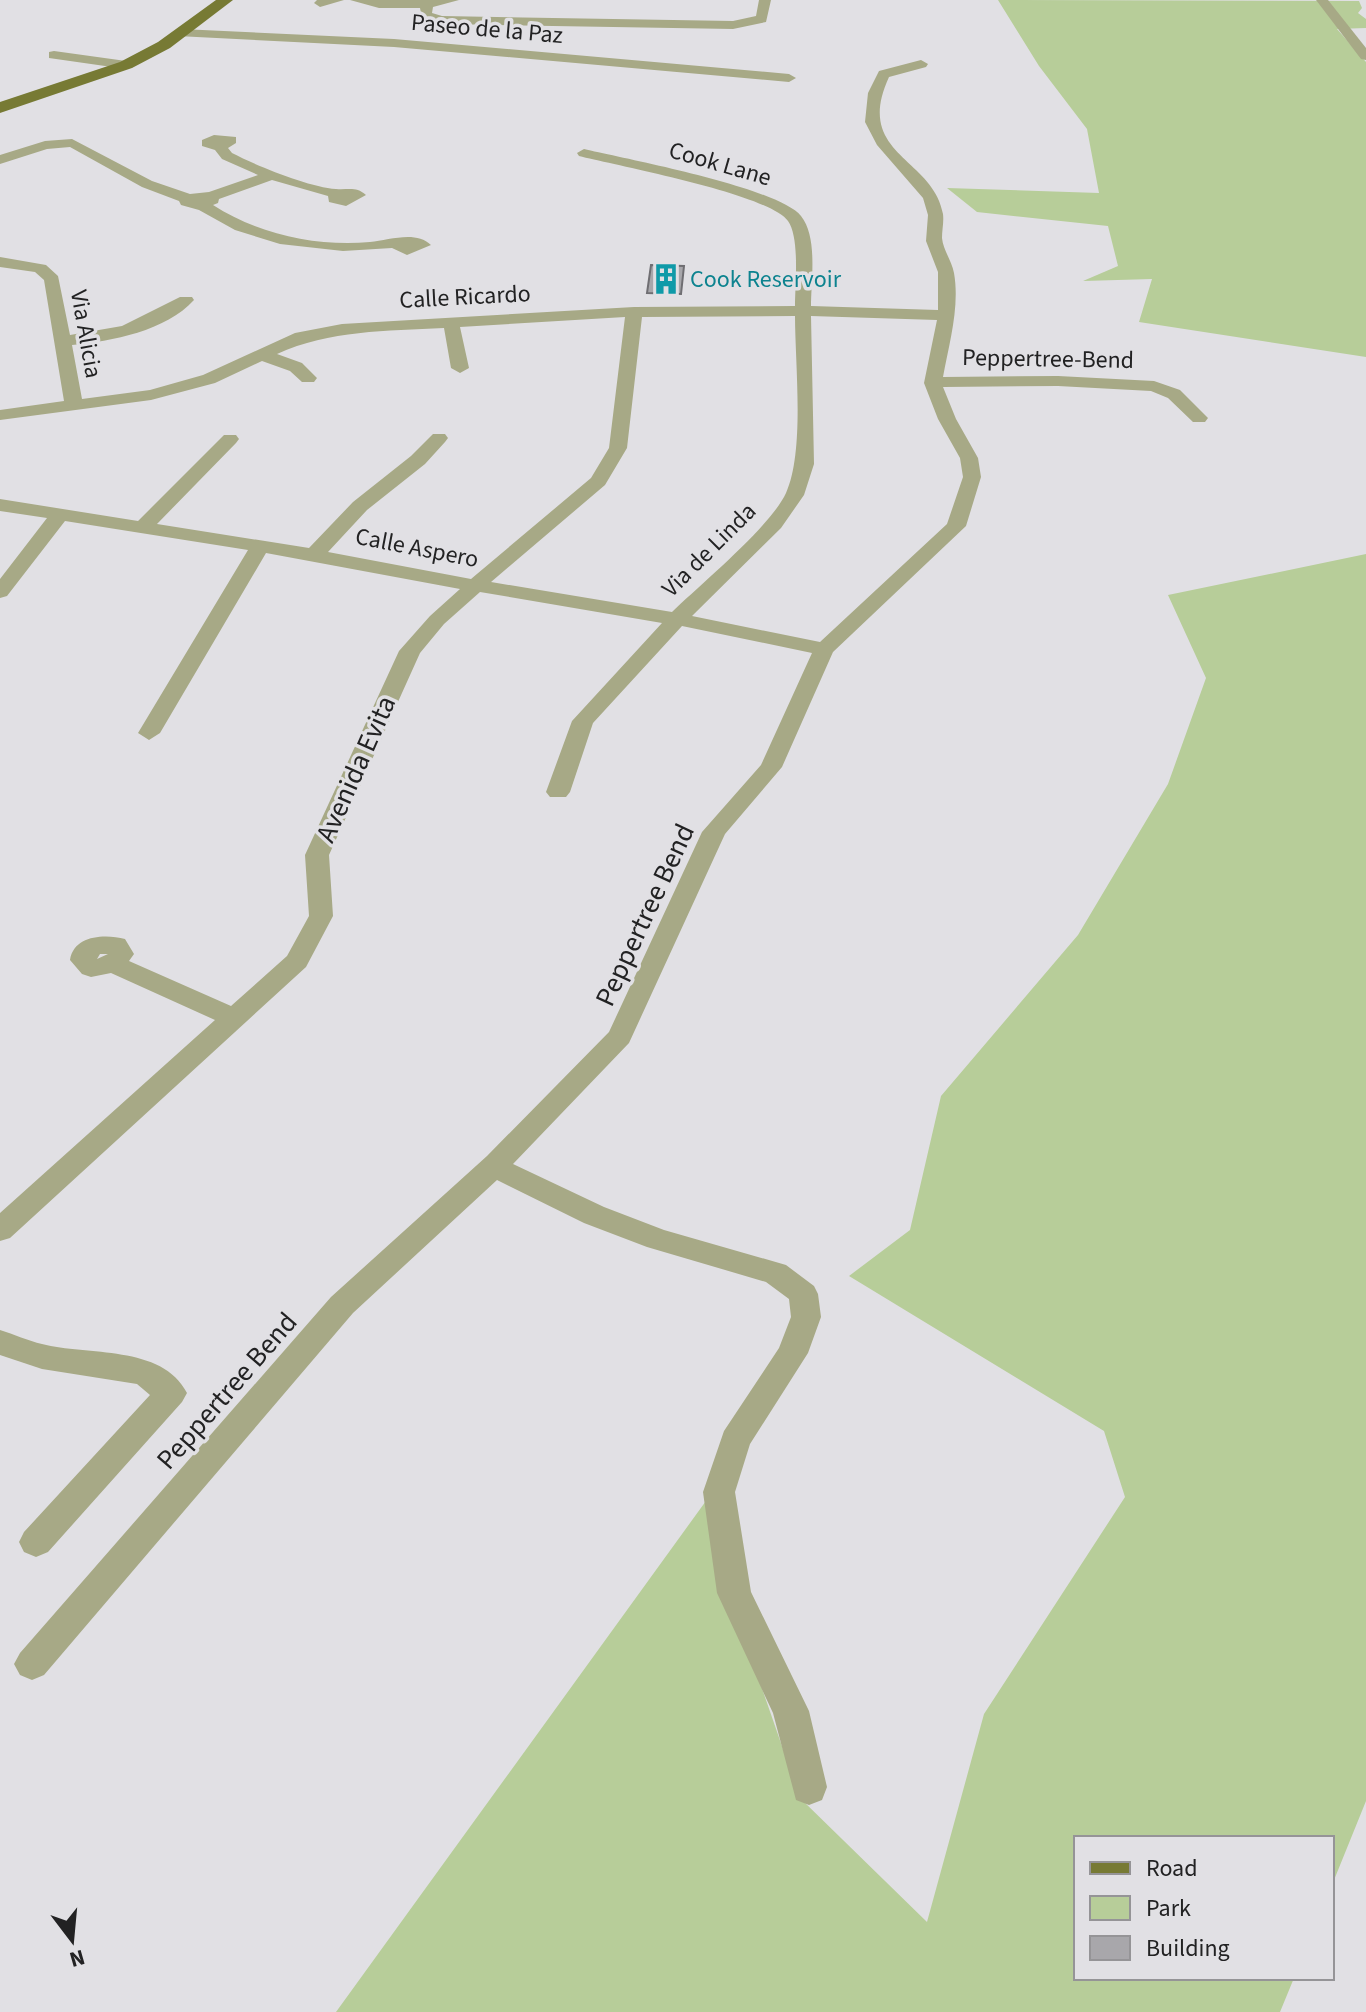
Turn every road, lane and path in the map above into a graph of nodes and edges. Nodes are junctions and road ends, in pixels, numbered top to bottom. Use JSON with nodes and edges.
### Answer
{"nodes":[{"id":1,"x":226,"y":0,"type":"edge"},
{"id":2,"x":338,"y":0,"type":"edge"},
{"id":3,"x":356,"y":0,"type":"edge"},
{"id":4,"x":453,"y":0,"type":"edge"},
{"id":5,"x":765,"y":0,"type":"edge"},
{"id":6,"x":1322,"y":0,"type":"edge"},
{"id":7,"x":320,"y":3,"type":"dead end"},
{"id":8,"x":427,"y":3,"type":"junction"},
{"id":9,"x":1346,"y":29,"type":"junction"},
{"id":10,"x":1366,"y":30,"type":"edge"},
{"id":11,"x":181,"y":33,"type":"junction"},
{"id":12,"x":54,"y":55,"type":"dead end"},
{"id":13,"x":1366,"y":56,"type":"edge"},
{"id":14,"x":921,"y":64,"type":"dead end"},
{"id":15,"x":126,"y":65,"type":"junction"},
{"id":16,"x":789,"y":78,"type":"dead end"},
{"id":17,"x":0,"y":108,"type":"edge"},
{"id":18,"x":220,"y":147,"type":"dead end"},
{"id":19,"x":584,"y":153,"type":"dead end"},
{"id":20,"x":1,"y":161,"type":"edge"},
{"id":21,"x":271,"y":175,"type":"junction"},
{"id":22,"x":336,"y":194,"type":"dead end"},
{"id":23,"x":201,"y":201,"type":"junction"},
{"id":24,"x":398,"y":245,"type":"dead end"},
{"id":25,"x":0,"y":262,"type":"edge"},
{"id":26,"x":186,"y":300,"type":"dead end"},
{"id":27,"x":805,"y":311,"type":"junction"},
{"id":28,"x":634,"y":312,"type":"junction"},
{"id":29,"x":946,"y":315,"type":"junction"},
{"id":30,"x":451,"y":322,"type":"junction"},
{"id":31,"x":64,"y":341,"type":"junction"},
{"id":32,"x":259,"y":354,"type":"junction"},
{"id":33,"x":460,"y":368,"type":"dead end"},
{"id":34,"x":308,"y":378,"type":"dead end"},
{"id":35,"x":933,"y":382,"type":"junction"},
{"id":36,"x":74,"y":406,"type":"junction"},
{"id":37,"x":0,"y":415,"type":"edge"},
{"id":38,"x":1199,"y":418,"type":"dead end"},
{"id":39,"x":439,"y":438,"type":"dead end"},
{"id":40,"x":230,"y":439,"type":"dead end"},
{"id":41,"x":0,"y":505,"type":"edge"},
{"id":42,"x":60,"y":515,"type":"junction"},
{"id":43,"x":142,"y":528,"type":"junction"},
{"id":44,"x":261,"y":546,"type":"junction"},
{"id":45,"x":314,"y":555,"type":"junction"},
{"id":46,"x":475,"y":586,"type":"junction"},
{"id":47,"x":0,"y":592,"type":"edge"},
{"id":48,"x":677,"y":619,"type":"junction"},
{"id":49,"x":824,"y":649,"type":"junction"},
{"id":50,"x":149,"y":733,"type":"dead end"},
{"id":51,"x":558,"y":792,"type":"dead end"},
{"id":52,"x":114,"y":964,"type":"dead end"},
{"id":53,"x":233,"y":1018,"type":"junction"},
{"id":54,"x":493,"y":1166,"type":"junction"},
{"id":55,"x":0,"y":1230,"type":"edge"},
{"id":56,"x":0,"y":1342,"type":"edge"},
{"id":57,"x":36,"y":1542,"type":"dead end"},
{"id":58,"x":32,"y":1664,"type":"dead end"},
{"id":59,"x":809,"y":1787,"type":"dead end"}],
"edges":[{"from":1,"to":11,"type":"main road"},
{"from":2,"to":7,"type":"street"},
{"from":3,"to":8,"type":"street"},
{"from":4,"to":8,"type":"street"},
{"from":5,"to":8,"type":"street"},
{"from":6,"to":9,"type":"street"},
{"from":9,"to":10,"type":"street"},
{"from":9,"to":13,"type":"street"},
{"from":11,"to":15,"type":"main road"},
{"from":11,"to":16,"type":"street","name":"Paseo de la Paz"},
{"from":12,"to":15,"type":"street"},
{"from":14,"to":29,"type":"street"},
{"from":15,"to":17,"type":"main road"},
{"from":18,"to":21,"type":"street"},
{"from":19,"to":27,"type":"street","name":"Cook Lane"},
{"from":20,"to":23,"type":"street"},
{"from":21,"to":22,"type":"street"},
{"from":21,"to":23,"type":"street"},
{"from":23,"to":24,"type":"street"},
{"from":25,"to":31,"type":"street","name":"Via Alicia"},
{"from":26,"to":31,"type":"street"},
{"from":27,"to":28,"type":"street","name":"Calle Ricardo"},
{"from":27,"to":29,"type":"street","name":"Calle Ricardo"},
{"from":27,"to":48,"type":"street","name":"Via de Linda"},
{"from":28,"to":30,"type":"street","name":"Calle Ricardo"},
{"from":28,"to":46,"type":"street","name":"Avenida Evita"},
{"from":29,"to":35,"type":"street"},
{"from":30,"to":32,"type":"street","name":"Calle Ricardo"},
{"from":30,"to":33,"type":"street"},
{"from":31,"to":36,"type":"street","name":"Via Alicia"},
{"from":32,"to":34,"type":"street"},
{"from":32,"to":36,"type":"street","name":"Calle Ricardo"},
{"from":35,"to":38,"type":"street","name":"Peppertree-Bend"},
{"from":35,"to":49,"type":"street","name":"Peppertree Bend"},
{"from":36,"to":37,"type":"street","name":"Calle Ricardo"},
{"from":39,"to":45,"type":"street"},
{"from":40,"to":43,"type":"street"},
{"from":41,"to":42,"type":"street","name":"Calle Aspero"},
{"from":42,"to":43,"type":"street","name":"Calle Aspero"},
{"from":42,"to":47,"type":"street"},
{"from":43,"to":44,"type":"street","name":"Calle Aspero"},
{"from":44,"to":45,"type":"street","name":"Calle Aspero"},
{"from":44,"to":50,"type":"street"},
{"from":45,"to":46,"type":"street","name":"Calle Aspero"},
{"from":46,"to":48,"type":"street","name":"Calle Aspero"},
{"from":46,"to":53,"type":"street","name":"Avenida Evita"},
{"from":48,"to":49,"type":"street","name":"Calle Aspero"},
{"from":48,"to":51,"type":"street","name":"Via de Linda"},
{"from":49,"to":54,"type":"street","name":"Peppertree Bend"},
{"from":52,"to":53,"type":"street"},
{"from":53,"to":55,"type":"street","name":"Avenida Evita"},
{"from":54,"to":58,"type":"street","name":"Peppertree Bend"},
{"from":54,"to":59,"type":"street"},
{"from":56,"to":57,"type":"street"}]}
